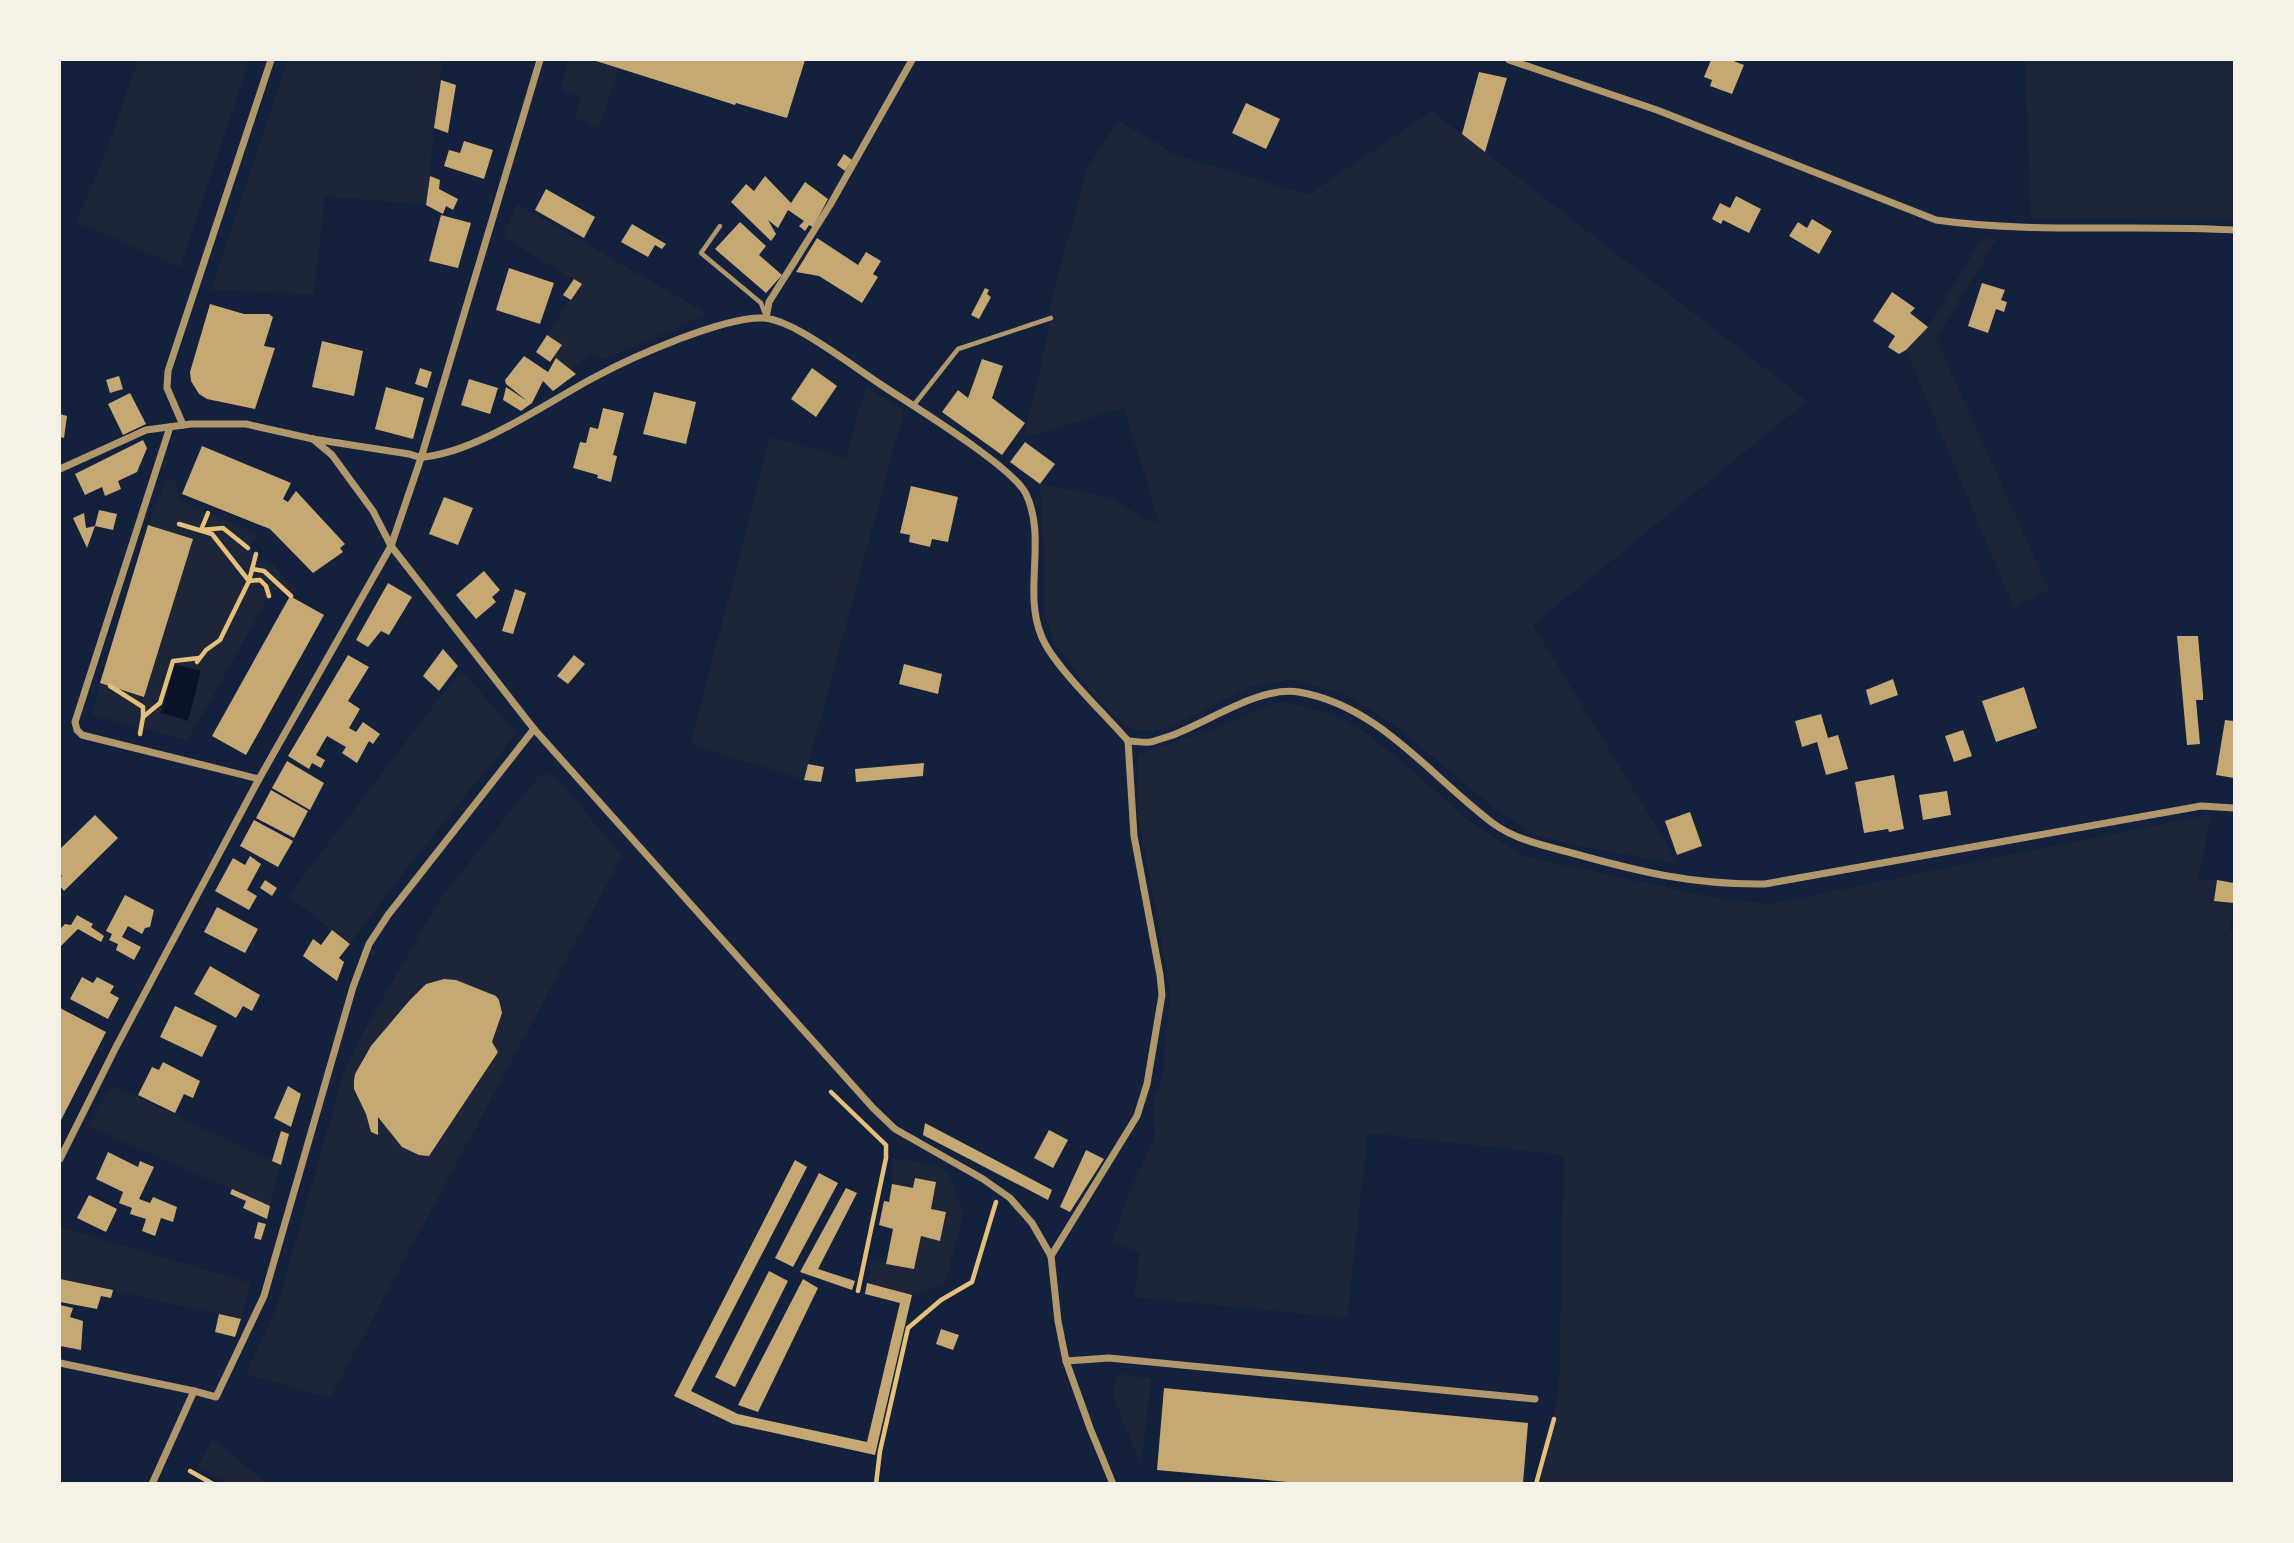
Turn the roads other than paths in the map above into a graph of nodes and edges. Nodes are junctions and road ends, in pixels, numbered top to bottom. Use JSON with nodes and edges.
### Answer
{"nodes":[{"id":1,"x":271,"y":60,"type":"edge"},
{"id":2,"x":540,"y":60,"type":"edge"},
{"id":3,"x":912,"y":60,"type":"edge"},
{"id":4,"x":1509,"y":60,"type":"edge"},
{"id":5,"x":720,"y":226,"type":"dead end"},
{"id":6,"x":2235,"y":230,"type":"edge"},
{"id":7,"x":766,"y":318,"type":"junction"},
{"id":8,"x":1051,"y":318,"type":"dead end"},
{"id":9,"x":913,"y":406,"type":"junction"},
{"id":10,"x":183,"y":425,"type":"junction"},
{"id":11,"x":170,"y":427,"type":"junction"},
{"id":12,"x":313,"y":439,"type":"junction"},
{"id":13,"x":421,"y":458,"type":"junction"},
{"id":14,"x":60,"y":469,"type":"edge"},
{"id":15,"x":391,"y":545,"type":"junction"},
{"id":16,"x":534,"y":729,"type":"junction"},
{"id":17,"x":1128,"y":741,"type":"junction"},
{"id":18,"x":259,"y":779,"type":"junction"},
{"id":19,"x":2235,"y":808,"type":"edge"},
{"id":20,"x":60,"y":1159,"type":"edge"},
{"id":21,"x":1051,"y":1256,"type":"junction"},
{"id":22,"x":1066,"y":1361,"type":"junction"},
{"id":23,"x":60,"y":1363,"type":"edge"},
{"id":24,"x":194,"y":1391,"type":"junction"},
{"id":25,"x":1535,"y":1399,"type":"dead end"},
{"id":26,"x":152,"y":1483,"type":"edge"},
{"id":27,"x":1113,"y":1483,"type":"edge"}],
"edges":[{"from":1,"to":10,"type":"street"},
{"from":2,"to":13,"type":"street"},
{"from":3,"to":7,"type":"street"},
{"from":4,"to":6,"type":"street"},
{"from":5,"to":7,"type":"lane"},
{"from":7,"to":9,"type":"street"},
{"from":7,"to":13,"type":"street"},
{"from":8,"to":9,"type":"lane"},
{"from":9,"to":17,"type":"street"},
{"from":10,"to":11,"type":"street"},
{"from":10,"to":12,"type":"street"},
{"from":11,"to":14,"type":"street"},
{"from":11,"to":18,"type":"street"},
{"from":12,"to":13,"type":"street"},
{"from":12,"to":15,"type":"street"},
{"from":13,"to":15,"type":"street"},
{"from":15,"to":16,"type":"street"},
{"from":15,"to":18,"type":"street"},
{"from":16,"to":21,"type":"street"},
{"from":16,"to":24,"type":"street"},
{"from":17,"to":19,"type":"street"},
{"from":17,"to":21,"type":"street"},
{"from":18,"to":20,"type":"street"},
{"from":21,"to":22,"type":"street"},
{"from":22,"to":25,"type":"street"},
{"from":22,"to":27,"type":"street"},
{"from":23,"to":24,"type":"street"},
{"from":24,"to":26,"type":"street"}]}
